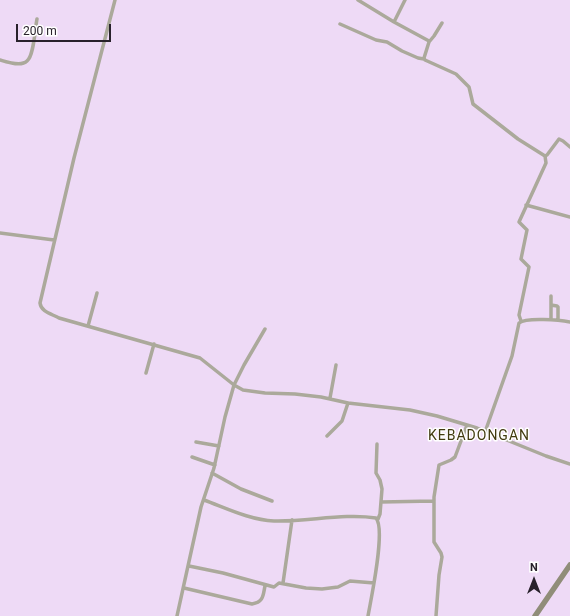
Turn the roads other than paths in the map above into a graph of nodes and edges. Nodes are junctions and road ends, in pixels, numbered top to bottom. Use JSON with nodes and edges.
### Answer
{"nodes":[{"id":1,"x":115,"y":0,"type":"edge"},
{"id":2,"x":358,"y":0,"type":"edge"},
{"id":3,"x":405,"y":0,"type":"edge"},
{"id":4,"x":38,"y":19,"type":"dead end"},
{"id":5,"x":394,"y":22,"type":"junction"},
{"id":6,"x":442,"y":23,"type":"dead end"},
{"id":7,"x":340,"y":24,"type":"dead end"},
{"id":8,"x":429,"y":42,"type":"junction"},
{"id":9,"x":424,"y":59,"type":"junction"},
{"id":10,"x":0,"y":60,"type":"edge"},
{"id":11,"x":570,"y":147,"type":"edge"},
{"id":12,"x":545,"y":156,"type":"junction"},
{"id":13,"x":526,"y":204,"type":"junction"},
{"id":14,"x":570,"y":217,"type":"edge"},
{"id":15,"x":0,"y":233,"type":"edge"},
{"id":16,"x":54,"y":240,"type":"junction"},
{"id":17,"x":97,"y":293,"type":"dead end"},
{"id":18,"x":551,"y":296,"type":"dead end"},
{"id":19,"x":551,"y":305,"type":"junction"},
{"id":20,"x":551,"y":319,"type":"junction"},
{"id":21,"x":558,"y":320,"type":"junction"},
{"id":22,"x":521,"y":321,"type":"junction"},
{"id":23,"x":570,"y":322,"type":"edge"},
{"id":24,"x":88,"y":326,"type":"junction"},
{"id":25,"x":265,"y":330,"type":"dead end"},
{"id":26,"x":154,"y":344,"type":"junction"},
{"id":27,"x":336,"y":365,"type":"dead end"},
{"id":28,"x":146,"y":373,"type":"dead end"},
{"id":29,"x":234,"y":385,"type":"junction"},
{"id":30,"x":330,"y":398,"type":"junction"},
{"id":31,"x":348,"y":403,"type":"junction"},
{"id":32,"x":467,"y":425,"type":"junction"},
{"id":33,"x":486,"y":432,"type":"junction"},
{"id":34,"x":327,"y":436,"type":"dead end"},
{"id":35,"x":196,"y":442,"type":"dead end"},
{"id":36,"x":377,"y":444,"type":"dead end"},
{"id":37,"x":219,"y":446,"type":"junction"},
{"id":38,"x":192,"y":457,"type":"dead end"},
{"id":39,"x":570,"y":464,"type":"edge"},
{"id":40,"x":215,"y":465,"type":"junction"},
{"id":41,"x":212,"y":473,"type":"junction"},
{"id":42,"x":204,"y":500,"type":"junction"},
{"id":43,"x":272,"y":501,"type":"dead end"},
{"id":44,"x":434,"y":501,"type":"junction"},
{"id":45,"x":381,"y":502,"type":"junction"},
{"id":46,"x":378,"y":519,"type":"junction"},
{"id":47,"x":292,"y":520,"type":"junction"},
{"id":48,"x":570,"y":565,"type":"edge"},
{"id":49,"x":189,"y":566,"type":"junction"},
{"id":50,"x":283,"y":583,"type":"junction"},
{"id":51,"x":374,"y":583,"type":"junction"},
{"id":52,"x":265,"y":586,"type":"junction"},
{"id":53,"x":184,"y":588,"type":"junction"},
{"id":54,"x":177,"y":616,"type":"edge"},
{"id":55,"x":368,"y":616,"type":"edge"},
{"id":56,"x":436,"y":616,"type":"edge"},
{"id":57,"x":536,"y":616,"type":"edge"}],
"edges":[{"from":1,"to":16,"type":"street"},
{"from":2,"to":5,"type":"street"},
{"from":3,"to":5,"type":"street"},
{"from":4,"to":10,"type":"street"},
{"from":5,"to":8,"type":"street"},
{"from":6,"to":8,"type":"street"},
{"from":7,"to":9,"type":"street"},
{"from":8,"to":9,"type":"street"},
{"from":9,"to":12,"type":"street"},
{"from":11,"to":12,"type":"street"},
{"from":12,"to":13,"type":"street"},
{"from":13,"to":14,"type":"street"},
{"from":13,"to":22,"type":"street"},
{"from":15,"to":16,"type":"street"},
{"from":16,"to":24,"type":"street"},
{"from":17,"to":24,"type":"street"},
{"from":18,"to":19,"type":"street"},
{"from":19,"to":20,"type":"street"},
{"from":19,"to":21,"type":"street"},
{"from":20,"to":21,"type":"street"},
{"from":20,"to":22,"type":"street"},
{"from":21,"to":23,"type":"street"},
{"from":22,"to":33,"type":"street"},
{"from":24,"to":26,"type":"street"},
{"from":25,"to":29,"type":"street"},
{"from":26,"to":28,"type":"street"},
{"from":26,"to":29,"type":"street"},
{"from":27,"to":30,"type":"street"},
{"from":29,"to":30,"type":"street"},
{"from":29,"to":37,"type":"street"},
{"from":30,"to":31,"type":"street"},
{"from":31,"to":32,"type":"street"},
{"from":31,"to":34,"type":"street"},
{"from":32,"to":33,"type":"street"},
{"from":32,"to":44,"type":"street"},
{"from":33,"to":39,"type":"street"},
{"from":35,"to":37,"type":"street"},
{"from":36,"to":45,"type":"street"},
{"from":37,"to":40,"type":"street"},
{"from":38,"to":40,"type":"street"},
{"from":40,"to":41,"type":"street"},
{"from":41,"to":42,"type":"street"},
{"from":41,"to":43,"type":"street"},
{"from":42,"to":47,"type":"street"},
{"from":42,"to":49,"type":"street"},
{"from":44,"to":45,"type":"street"},
{"from":44,"to":56,"type":"street"},
{"from":45,"to":46,"type":"street"},
{"from":46,"to":47,"type":"street"},
{"from":46,"to":51,"type":"street"},
{"from":47,"to":50,"type":"street"},
{"from":48,"to":57,"type":"main road"},
{"from":49,"to":52,"type":"street"},
{"from":49,"to":53,"type":"street"},
{"from":50,"to":51,"type":"street"},
{"from":50,"to":52,"type":"street"},
{"from":51,"to":55,"type":"street"},
{"from":52,"to":53,"type":"street"},
{"from":53,"to":54,"type":"street"}]}
